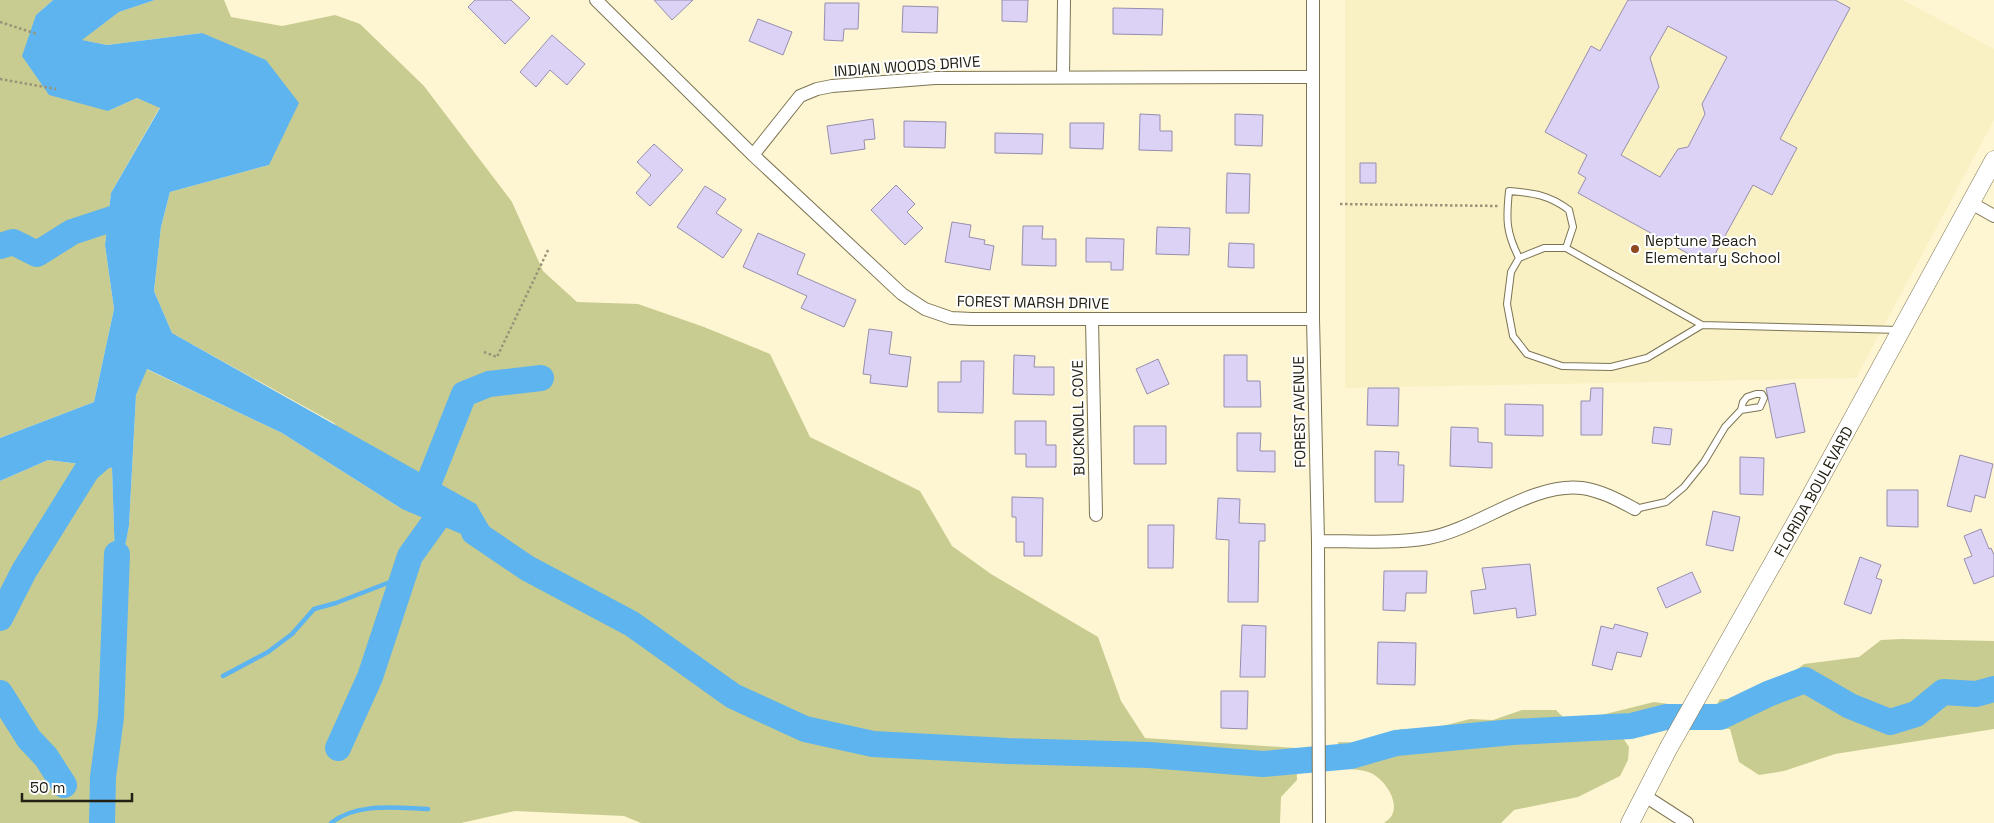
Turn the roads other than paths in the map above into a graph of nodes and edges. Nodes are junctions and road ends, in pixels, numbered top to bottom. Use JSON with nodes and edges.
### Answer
{"nodes":[{"id":1,"x":596,"y":0,"type":"edge"},
{"id":2,"x":1064,"y":0,"type":"edge"},
{"id":3,"x":1313,"y":0,"type":"edge"},
{"id":4,"x":1063,"y":76,"type":"junction"},
{"id":5,"x":1313,"y":77,"type":"junction"},
{"id":6,"x":753,"y":155,"type":"junction"},
{"id":7,"x":1994,"y":160,"type":"edge"},
{"id":8,"x":1971,"y":203,"type":"junction"},
{"id":9,"x":1994,"y":216,"type":"edge"},
{"id":10,"x":1566,"y":248,"type":"junction"},
{"id":11,"x":1519,"y":258,"type":"junction"},
{"id":12,"x":1313,"y":319,"type":"junction"},
{"id":13,"x":1092,"y":320,"type":"junction"},
{"id":14,"x":1702,"y":325,"type":"junction"},
{"id":15,"x":1901,"y":330,"type":"junction"},
{"id":16,"x":1741,"y":410,"type":"dead end"},
{"id":17,"x":1635,"y":509,"type":"joint"},
{"id":18,"x":1096,"y":516,"type":"dead end"},
{"id":19,"x":1318,"y":541,"type":"junction"},
{"id":20,"x":1645,"y":796,"type":"junction"},
{"id":21,"x":1319,"y":823,"type":"edge"},
{"id":22,"x":1630,"y":823,"type":"edge"},
{"id":23,"x":1687,"y":823,"type":"edge"}],
"edges":[{"from":1,"to":6,"type":"street"},
{"from":2,"to":4,"type":"street"},
{"from":3,"to":5,"type":"street","name":"FOREST AVENUE"},
{"from":4,"to":5,"type":"street","name":"INDIAN WOODS DRIVE"},
{"from":4,"to":6,"type":"street","name":"INDIAN WOODS DRIVE"},
{"from":5,"to":12,"type":"street","name":"FOREST AVENUE"},
{"from":6,"to":13,"type":"street","name":"FOREST MARSH DRIVE"},
{"from":7,"to":8,"type":"street","name":"FLORIDA BOULEVARD"},
{"from":8,"to":9,"type":"street"},
{"from":8,"to":15,"type":"street","name":"FLORIDA BOULEVARD"},
{"from":10,"to":11,"type":"lane"},
{"from":10,"to":11,"type":"lane"},
{"from":10,"to":14,"type":"lane"},
{"from":11,"to":14,"type":"lane"},
{"from":12,"to":13,"type":"street","name":"FOREST MARSH DRIVE"},
{"from":12,"to":19,"type":"street","name":"FOREST AVENUE"},
{"from":13,"to":18,"type":"street","name":"BUCKNOLL COVE"},
{"from":14,"to":15,"type":"lane"},
{"from":15,"to":20,"type":"street","name":"FLORIDA BOULEVARD"},
{"from":16,"to":17,"type":"lane"},
{"from":17,"to":19,"type":"street"},
{"from":19,"to":21,"type":"street","name":"FOREST AVENUE"},
{"from":20,"to":22,"type":"street","name":"FLORIDA BOULEVARD"},
{"from":20,"to":23,"type":"street"}]}
